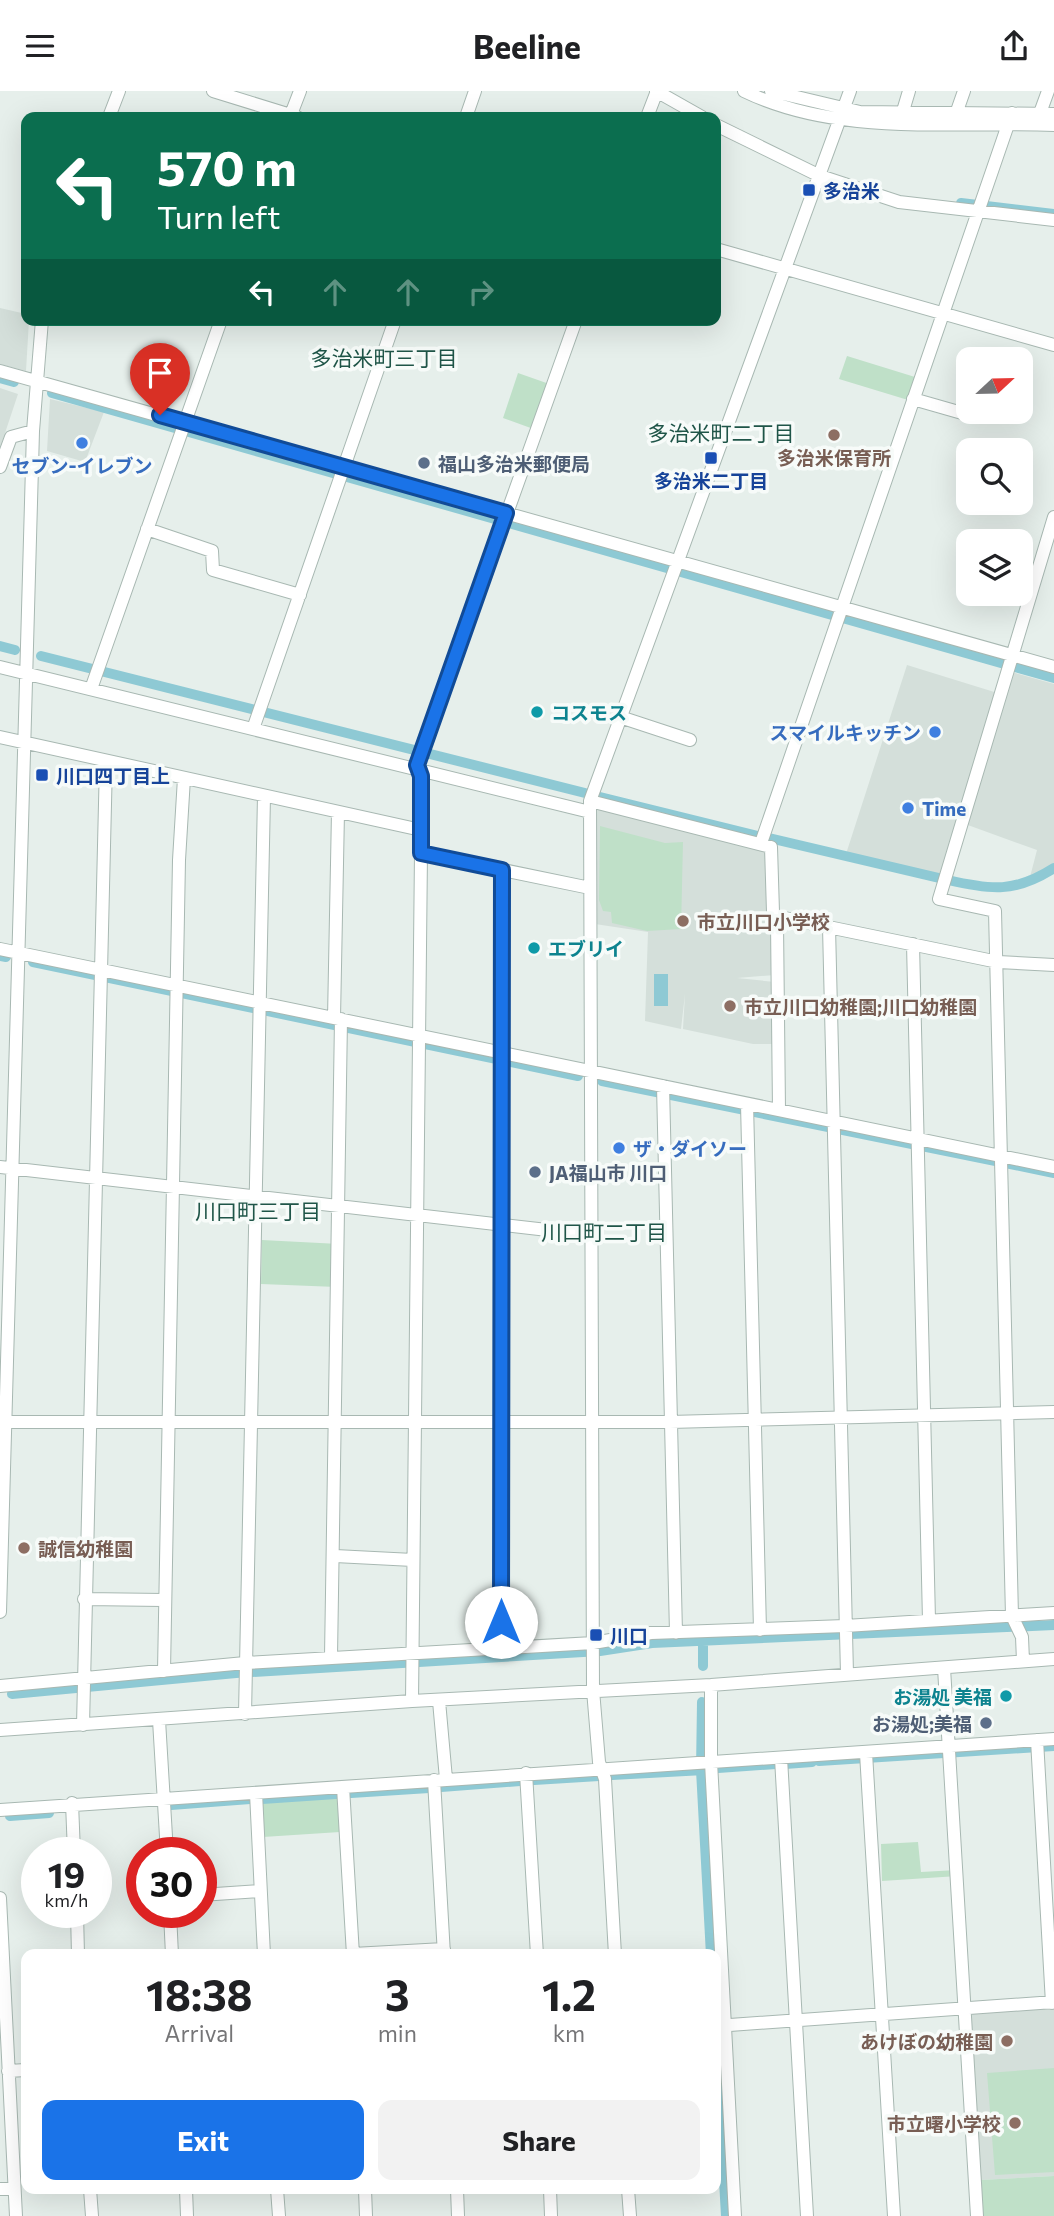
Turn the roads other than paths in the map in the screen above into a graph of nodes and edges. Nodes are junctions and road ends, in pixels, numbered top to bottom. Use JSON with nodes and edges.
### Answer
{"nodes":[{"id":1,"x":119,"y":91,"type":"edge"},
{"id":2,"x":213,"y":91,"type":"edge"},
{"id":3,"x":300,"y":91,"type":"edge"},
{"id":4,"x":475,"y":91,"type":"edge"},
{"id":5,"x":657,"y":91,"type":"edge"},
{"id":6,"x":744,"y":91,"type":"edge"},
{"id":7,"x":850,"y":91,"type":"edge"},
{"id":8,"x":909,"y":91,"type":"edge"},
{"id":9,"x":964,"y":91,"type":"edge"},
{"id":10,"x":1048,"y":91,"type":"edge"},
{"id":11,"x":770,"y":95,"type":"edge"},
{"id":12,"x":903,"y":111,"type":"junction"},
{"id":13,"x":957,"y":111,"type":"junction"},
{"id":14,"x":111,"y":112,"type":"edge"},
{"id":15,"x":277,"y":112,"type":"edge"},
{"id":16,"x":294,"y":112,"type":"edge"},
{"id":17,"x":468,"y":112,"type":"edge"},
{"id":18,"x":649,"y":112,"type":"edge"},
{"id":19,"x":693,"y":112,"type":"edge"},
{"id":20,"x":1040,"y":113,"type":"junction"},
{"id":21,"x":1054,"y":114,"type":"edge"},
{"id":22,"x":843,"y":116,"type":"junction"},
{"id":23,"x":1010,"y":118,"type":"junction"},
{"id":24,"x":1054,"y":125,"type":"edge"},
{"id":25,"x":721,"y":127,"type":"edge"},
{"id":26,"x":820,"y":176,"type":"junction"},
{"id":27,"x":978,"y":211,"type":"junction"},
{"id":28,"x":1054,"y":220,"type":"edge"},
{"id":29,"x":721,"y":250,"type":"edge"},
{"id":30,"x":787,"y":270,"type":"junction"},
{"id":31,"x":943,"y":315,"type":"junction"},
{"id":32,"x":42,"y":326,"type":"edge"},
{"id":33,"x":219,"y":326,"type":"edge"},
{"id":34,"x":393,"y":326,"type":"edge"},
{"id":35,"x":574,"y":326,"type":"edge"},
{"id":36,"x":1054,"y":345,"type":"edge"},
{"id":37,"x":0,"y":370,"type":"edge"},
{"id":38,"x":36,"y":380,"type":"junction"},
{"id":39,"x":913,"y":399,"type":"junction"},
{"id":40,"x":956,"y":412,"type":"edge"},
{"id":41,"x":183,"y":428,"type":"junction"},
{"id":42,"x":33,"y":431,"type":"junction"},
{"id":43,"x":0,"y":467,"type":"edge"},
{"id":44,"x":342,"y":472,"type":"junction"},
{"id":45,"x":1054,"y":517,"type":"edge"},
{"id":46,"x":505,"y":518,"type":"junction"},
{"id":47,"x":147,"y":529,"type":"junction"},
{"id":48,"x":676,"y":566,"type":"junction"},
{"id":49,"x":300,"y":595,"type":"junction"},
{"id":50,"x":840,"y":613,"type":"junction"},
{"id":51,"x":1009,"y":661,"type":"junction"},
{"id":52,"x":0,"y":667,"type":"edge"},
{"id":53,"x":1054,"y":667,"type":"edge"},
{"id":54,"x":28,"y":674,"type":"junction"},
{"id":55,"x":91,"y":689,"type":"junction"},
{"id":56,"x":620,"y":717,"type":"junction"},
{"id":57,"x":253,"y":729,"type":"junction"},
{"id":58,"x":0,"y":737,"type":"edge"},
{"id":59,"x":690,"y":740,"type":"dead end"},
{"id":60,"x":25,"y":745,"type":"junction"},
{"id":61,"x":106,"y":762,"type":"junction"},
{"id":62,"x":419,"y":770,"type":"junction"},
{"id":63,"x":184,"y":778,"type":"junction"},
{"id":64,"x":264,"y":796,"type":"junction"},
{"id":65,"x":590,"y":806,"type":"junction"},
{"id":66,"x":338,"y":812,"type":"junction"},
{"id":67,"x":421,"y":830,"type":"junction"},
{"id":68,"x":761,"y":843,"type":"junction"},
{"id":69,"x":421,"y":853,"type":"junction"},
{"id":70,"x":502,"y":870,"type":"junction"},
{"id":71,"x":590,"y":888,"type":"junction"},
{"id":72,"x":775,"y":916,"type":"junction"},
{"id":73,"x":829,"y":927,"type":"junction"},
{"id":74,"x":913,"y":944,"type":"junction"},
{"id":75,"x":0,"y":949,"type":"edge"},
{"id":76,"x":20,"y":953,"type":"junction"},
{"id":77,"x":998,"y":962,"type":"junction"},
{"id":78,"x":1054,"y":965,"type":"edge"},
{"id":79,"x":101,"y":970,"type":"junction"},
{"id":80,"x":176,"y":985,"type":"junction"},
{"id":81,"x":259,"y":1002,"type":"junction"},
{"id":82,"x":338,"y":1019,"type":"junction"},
{"id":83,"x":418,"y":1035,"type":"junction"},
{"id":84,"x":503,"y":1053,"type":"junction"},
{"id":85,"x":590,"y":1071,"type":"junction"},
{"id":86,"x":663,"y":1086,"type":"junction"},
{"id":87,"x":747,"y":1104,"type":"junction"},
{"id":88,"x":779,"y":1110,"type":"junction"},
{"id":89,"x":832,"y":1121,"type":"junction"},
{"id":90,"x":918,"y":1139,"type":"junction"},
{"id":91,"x":1003,"y":1157,"type":"junction"},
{"id":92,"x":1054,"y":1167,"type":"edge"},
{"id":93,"x":7,"y":1168,"type":"edge"},
{"id":94,"x":96,"y":1177,"type":"junction"},
{"id":95,"x":173,"y":1187,"type":"junction"},
{"id":96,"x":255,"y":1194,"type":"junction"},
{"id":97,"x":337,"y":1203,"type":"junction"},
{"id":98,"x":415,"y":1214,"type":"junction"},
{"id":99,"x":502,"y":1223,"type":"junction"},
{"id":100,"x":591,"y":1235,"type":"junction"},
{"id":101,"x":1054,"y":1412,"type":"edge"},
{"id":102,"x":1009,"y":1413,"type":"junction"},
{"id":103,"x":925,"y":1416,"type":"junction"},
{"id":104,"x":839,"y":1418,"type":"junction"},
{"id":105,"x":755,"y":1419,"type":"junction"},
{"id":106,"x":415,"y":1420,"type":"junction"},
{"id":107,"x":502,"y":1420,"type":"junction"},
{"id":108,"x":593,"y":1420,"type":"junction"},
{"id":109,"x":334,"y":1421,"type":"junction"},
{"id":110,"x":3,"y":1422,"type":"edge"},
{"id":111,"x":169,"y":1422,"type":"junction"},
{"id":112,"x":250,"y":1422,"type":"junction"},
{"id":113,"x":670,"y":1422,"type":"junction"},
{"id":114,"x":90,"y":1423,"type":"junction"},
{"id":115,"x":335,"y":1556,"type":"junction"},
{"id":116,"x":413,"y":1560,"type":"junction"},
{"id":117,"x":84,"y":1599,"type":"junction"},
{"id":118,"x":164,"y":1600,"type":"junction"},
{"id":119,"x":0,"y":1612,"type":"edge"},
{"id":120,"x":1054,"y":1613,"type":"edge"},
{"id":121,"x":1012,"y":1616,"type":"junction"},
{"id":122,"x":929,"y":1620,"type":"junction"},
{"id":123,"x":845,"y":1626,"type":"junction"},
{"id":124,"x":760,"y":1630,"type":"junction"},
{"id":125,"x":676,"y":1633,"type":"junction"},
{"id":126,"x":501,"y":1647,"type":"junction"},
{"id":127,"x":412,"y":1651,"type":"junction"},
{"id":128,"x":592,"y":1651,"type":"junction"},
{"id":129,"x":331,"y":1657,"type":"junction"},
{"id":130,"x":1054,"y":1659,"type":"edge"},
{"id":131,"x":1023,"y":1661,"type":"junction"},
{"id":132,"x":245,"y":1663,"type":"junction"},
{"id":133,"x":944,"y":1668,"type":"junction"},
{"id":134,"x":164,"y":1671,"type":"junction"},
{"id":135,"x":847,"y":1674,"type":"junction"},
{"id":136,"x":84,"y":1679,"type":"junction"},
{"id":137,"x":711,"y":1685,"type":"junction"},
{"id":138,"x":0,"y":1686,"type":"edge"},
{"id":139,"x":593,"y":1690,"type":"junction"},
{"id":140,"x":412,"y":1701,"type":"junction"},
{"id":141,"x":439,"y":1701,"type":"junction"},
{"id":142,"x":245,"y":1714,"type":"junction"},
{"id":143,"x":159,"y":1720,"type":"junction"},
{"id":144,"x":83,"y":1725,"type":"junction"},
{"id":145,"x":0,"y":1730,"type":"edge"},
{"id":146,"x":1054,"y":1739,"type":"edge"},
{"id":147,"x":1037,"y":1740,"type":"junction"},
{"id":148,"x":951,"y":1747,"type":"junction"},
{"id":149,"x":866,"y":1753,"type":"junction"},
{"id":150,"x":780,"y":1758,"type":"junction"},
{"id":151,"x":704,"y":1763,"type":"junction"},
{"id":152,"x":601,"y":1769,"type":"junction"},
{"id":153,"x":526,"y":1773,"type":"junction"},
{"id":154,"x":440,"y":1780,"type":"junction"},
{"id":155,"x":343,"y":1787,"type":"junction"},
{"id":156,"x":256,"y":1793,"type":"junction"},
{"id":157,"x":164,"y":1797,"type":"junction"},
{"id":158,"x":72,"y":1803,"type":"junction"},
{"id":159,"x":0,"y":1810,"type":"edge"},
{"id":160,"x":73,"y":1837,"type":"edge"},
{"id":161,"x":166,"y":1837,"type":"edge"},
{"id":162,"x":259,"y":1891,"type":"junction"},
{"id":163,"x":217,"y":1894,"type":"edge"},
{"id":164,"x":0,"y":1898,"type":"edge"},
{"id":165,"x":77,"y":1928,"type":"edge"},
{"id":166,"x":171,"y":1928,"type":"edge"},
{"id":167,"x":78,"y":1949,"type":"edge"},
{"id":168,"x":172,"y":1949,"type":"edge"},
{"id":169,"x":264,"y":1949,"type":"edge"},
{"id":170,"x":353,"y":1949,"type":"edge"},
{"id":171,"x":444,"y":1949,"type":"edge"},
{"id":172,"x":537,"y":1949,"type":"edge"},
{"id":173,"x":615,"y":1949,"type":"edge"},
{"id":174,"x":715,"y":1949,"type":"edge"},
{"id":175,"x":2,"y":1961,"type":"edge"},
{"id":176,"x":1053,"y":2003,"type":"edge"},
{"id":177,"x":966,"y":2008,"type":"junction"},
{"id":178,"x":881,"y":2014,"type":"junction"},
{"id":179,"x":795,"y":2019,"type":"junction"},
{"id":180,"x":721,"y":2025,"type":"edge"},
{"id":181,"x":721,"y":2038,"type":"edge"},
{"id":182,"x":21,"y":2070,"type":"edge"},
{"id":183,"x":8,"y":2071,"type":"junction"},
{"id":184,"x":0,"y":2189,"type":"edge"},
{"id":185,"x":14,"y":2189,"type":"junction"},
{"id":186,"x":90,"y":2194,"type":"edge"},
{"id":187,"x":186,"y":2194,"type":"edge"},
{"id":188,"x":277,"y":2194,"type":"edge"},
{"id":189,"x":365,"y":2194,"type":"edge"},
{"id":190,"x":457,"y":2194,"type":"edge"},
{"id":191,"x":550,"y":2194,"type":"edge"},
{"id":192,"x":628,"y":2194,"type":"edge"},
{"id":193,"x":16,"y":2216,"type":"edge"},
{"id":194,"x":92,"y":2216,"type":"edge"},
{"id":195,"x":187,"y":2216,"type":"edge"},
{"id":196,"x":279,"y":2216,"type":"edge"},
{"id":197,"x":366,"y":2216,"type":"edge"},
{"id":198,"x":458,"y":2216,"type":"edge"},
{"id":199,"x":551,"y":2216,"type":"edge"},
{"id":200,"x":630,"y":2216,"type":"edge"},
{"id":201,"x":735,"y":2216,"type":"edge"},
{"id":202,"x":807,"y":2216,"type":"edge"},
{"id":203,"x":894,"y":2216,"type":"edge"},
{"id":204,"x":977,"y":2216,"type":"edge"}],
"edges":[{"from":1,"to":14,"type":"street"},
{"from":2,"to":15,"type":"street"},
{"from":3,"to":16,"type":"street"},
{"from":4,"to":17,"type":"street"},
{"from":5,"to":18,"type":"street"},
{"from":5,"to":19,"type":"street"},
{"from":6,"to":11,"type":"street"},
{"from":7,"to":22,"type":"street"},
{"from":8,"to":12,"type":"street"},
{"from":9,"to":13,"type":"street"},
{"from":10,"to":20,"type":"street"},
{"from":11,"to":22,"type":"street"},
{"from":12,"to":13,"type":"street"},
{"from":12,"to":22,"type":"street"},
{"from":13,"to":23,"type":"street"},
{"from":20,"to":21,"type":"street"},
{"from":20,"to":23,"type":"street"},
{"from":22,"to":23,"type":"street"},
{"from":22,"to":26,"type":"street"},
{"from":23,"to":24,"type":"street"},
{"from":23,"to":27,"type":"street"},
{"from":25,"to":26,"type":"street"},
{"from":26,"to":27,"type":"street"},
{"from":26,"to":30,"type":"street"},
{"from":27,"to":28,"type":"street"},
{"from":27,"to":31,"type":"street"},
{"from":29,"to":30,"type":"street"},
{"from":30,"to":31,"type":"street"},
{"from":30,"to":48,"type":"street"},
{"from":31,"to":36,"type":"street"},
{"from":31,"to":39,"type":"street"},
{"from":32,"to":38,"type":"street"},
{"from":33,"to":41,"type":"street"},
{"from":34,"to":44,"type":"street"},
{"from":35,"to":46,"type":"street"},
{"from":37,"to":38,"type":"street"},
{"from":38,"to":41,"type":"street"},
{"from":38,"to":42,"type":"street"},
{"from":39,"to":40,"type":"street"},
{"from":39,"to":50,"type":"street"},
{"from":41,"to":44,"type":"street"},
{"from":41,"to":47,"type":"street"},
{"from":42,"to":43,"type":"street"},
{"from":42,"to":54,"type":"street"},
{"from":44,"to":46,"type":"street"},
{"from":44,"to":49,"type":"street"},
{"from":45,"to":51,"type":"street"},
{"from":46,"to":48,"type":"street"},
{"from":46,"to":62,"type":"street"},
{"from":47,"to":49,"type":"street"},
{"from":47,"to":55,"type":"street"},
{"from":48,"to":50,"type":"street"},
{"from":48,"to":56,"type":"street"},
{"from":49,"to":57,"type":"street"},
{"from":50,"to":51,"type":"street"},
{"from":50,"to":68,"type":"street"},
{"from":51,"to":53,"type":"street"},
{"from":51,"to":77,"type":"street"},
{"from":52,"to":54,"type":"street"},
{"from":54,"to":55,"type":"street"},
{"from":54,"to":60,"type":"street"},
{"from":55,"to":57,"type":"street"},
{"from":56,"to":59,"type":"street"},
{"from":56,"to":65,"type":"street"},
{"from":57,"to":62,"type":"street"},
{"from":58,"to":60,"type":"street"},
{"from":60,"to":61,"type":"street"},
{"from":60,"to":76,"type":"street"},
{"from":61,"to":63,"type":"street"},
{"from":61,"to":79,"type":"street"},
{"from":62,"to":65,"type":"street"},
{"from":62,"to":67,"type":"street"},
{"from":63,"to":64,"type":"street"},
{"from":63,"to":80,"type":"street"},
{"from":64,"to":66,"type":"street"},
{"from":64,"to":81,"type":"street"},
{"from":65,"to":68,"type":"street"},
{"from":65,"to":71,"type":"street"},
{"from":66,"to":67,"type":"street"},
{"from":66,"to":82,"type":"street"},
{"from":67,"to":69,"type":"street"},
{"from":68,"to":72,"type":"street"},
{"from":69,"to":70,"type":"street"},
{"from":69,"to":83,"type":"street"},
{"from":70,"to":71,"type":"street"},
{"from":70,"to":84,"type":"street"},
{"from":71,"to":85,"type":"street"},
{"from":72,"to":73,"type":"street"},
{"from":72,"to":88,"type":"street"},
{"from":73,"to":74,"type":"street"},
{"from":73,"to":89,"type":"street"},
{"from":74,"to":77,"type":"street"},
{"from":74,"to":90,"type":"street"},
{"from":75,"to":76,"type":"street"},
{"from":76,"to":79,"type":"street"},
{"from":76,"to":93,"type":"street"},
{"from":77,"to":78,"type":"street"},
{"from":77,"to":91,"type":"street"},
{"from":79,"to":80,"type":"street"},
{"from":79,"to":94,"type":"street"},
{"from":80,"to":81,"type":"street"},
{"from":80,"to":95,"type":"street"},
{"from":81,"to":82,"type":"street"},
{"from":81,"to":96,"type":"street"},
{"from":82,"to":83,"type":"street"},
{"from":82,"to":97,"type":"street"},
{"from":83,"to":84,"type":"street"},
{"from":83,"to":98,"type":"street"},
{"from":84,"to":85,"type":"street"},
{"from":84,"to":99,"type":"street"},
{"from":85,"to":86,"type":"street"},
{"from":85,"to":100,"type":"street"},
{"from":86,"to":87,"type":"street"},
{"from":86,"to":113,"type":"street"},
{"from":87,"to":88,"type":"street"},
{"from":87,"to":105,"type":"street"},
{"from":88,"to":89,"type":"street"},
{"from":89,"to":90,"type":"street"},
{"from":89,"to":104,"type":"street"},
{"from":90,"to":91,"type":"street"},
{"from":90,"to":103,"type":"street"},
{"from":91,"to":92,"type":"street"},
{"from":91,"to":102,"type":"street"},
{"from":93,"to":94,"type":"street"},
{"from":93,"to":110,"type":"street"},
{"from":94,"to":95,"type":"street"},
{"from":94,"to":114,"type":"street"},
{"from":95,"to":96,"type":"street"},
{"from":95,"to":111,"type":"street"},
{"from":96,"to":97,"type":"street"},
{"from":96,"to":112,"type":"street"},
{"from":97,"to":98,"type":"street"},
{"from":97,"to":109,"type":"street"},
{"from":98,"to":99,"type":"street"},
{"from":98,"to":106,"type":"street"},
{"from":99,"to":100,"type":"street"},
{"from":99,"to":107,"type":"street"},
{"from":100,"to":108,"type":"street"},
{"from":101,"to":102,"type":"street"},
{"from":102,"to":103,"type":"street"},
{"from":102,"to":121,"type":"street"},
{"from":103,"to":104,"type":"street"},
{"from":103,"to":122,"type":"street"},
{"from":104,"to":105,"type":"street"},
{"from":104,"to":123,"type":"street"},
{"from":105,"to":113,"type":"street"},
{"from":105,"to":124,"type":"street"},
{"from":106,"to":107,"type":"street"},
{"from":106,"to":109,"type":"street"},
{"from":106,"to":116,"type":"street"},
{"from":107,"to":108,"type":"street"},
{"from":107,"to":126,"type":"street"},
{"from":108,"to":113,"type":"street"},
{"from":108,"to":128,"type":"street"},
{"from":109,"to":112,"type":"street"},
{"from":109,"to":115,"type":"street"},
{"from":110,"to":114,"type":"street"},
{"from":110,"to":119,"type":"street"},
{"from":111,"to":112,"type":"street"},
{"from":111,"to":114,"type":"street"},
{"from":111,"to":118,"type":"street"},
{"from":112,"to":132,"type":"street"},
{"from":113,"to":125,"type":"street"},
{"from":114,"to":117,"type":"street"},
{"from":115,"to":116,"type":"street"},
{"from":115,"to":129,"type":"street"},
{"from":116,"to":127,"type":"street"},
{"from":117,"to":118,"type":"street"},
{"from":117,"to":136,"type":"street"},
{"from":118,"to":134,"type":"street"},
{"from":120,"to":121,"type":"street"},
{"from":121,"to":122,"type":"street"},
{"from":121,"to":131,"type":"street"},
{"from":122,"to":123,"type":"street"},
{"from":123,"to":124,"type":"street"},
{"from":123,"to":135,"type":"street"},
{"from":124,"to":125,"type":"street"},
{"from":125,"to":128,"type":"street"},
{"from":126,"to":127,"type":"street"},
{"from":126,"to":128,"type":"street"},
{"from":127,"to":129,"type":"street"},
{"from":127,"to":140,"type":"street"},
{"from":128,"to":139,"type":"street"},
{"from":129,"to":132,"type":"street"},
{"from":130,"to":131,"type":"street"},
{"from":131,"to":133,"type":"street"},
{"from":132,"to":134,"type":"street"},
{"from":132,"to":142,"type":"street"},
{"from":133,"to":135,"type":"street"},
{"from":133,"to":148,"type":"street"},
{"from":134,"to":136,"type":"street"},
{"from":135,"to":137,"type":"street"},
{"from":136,"to":138,"type":"street"},
{"from":136,"to":144,"type":"street"},
{"from":137,"to":139,"type":"street"},
{"from":137,"to":151,"type":"street"},
{"from":139,"to":141,"type":"street"},
{"from":139,"to":152,"type":"street"},
{"from":140,"to":141,"type":"street"},
{"from":140,"to":142,"type":"street"},
{"from":141,"to":154,"type":"street"},
{"from":142,"to":143,"type":"street"},
{"from":143,"to":144,"type":"street"},
{"from":143,"to":157,"type":"street"},
{"from":144,"to":145,"type":"street"},
{"from":146,"to":147,"type":"street"},
{"from":147,"to":148,"type":"street"},
{"from":147,"to":176,"type":"street"},
{"from":148,"to":149,"type":"street"},
{"from":148,"to":177,"type":"street"},
{"from":149,"to":150,"type":"street"},
{"from":149,"to":178,"type":"street"},
{"from":150,"to":151,"type":"street"},
{"from":150,"to":179,"type":"street"},
{"from":151,"to":152,"type":"street"},
{"from":151,"to":174,"type":"street"},
{"from":152,"to":153,"type":"street"},
{"from":152,"to":173,"type":"street"},
{"from":153,"to":154,"type":"street"},
{"from":153,"to":172,"type":"street"},
{"from":154,"to":155,"type":"street"},
{"from":154,"to":171,"type":"street"},
{"from":155,"to":156,"type":"street"},
{"from":155,"to":170,"type":"street"},
{"from":156,"to":157,"type":"street"},
{"from":156,"to":162,"type":"street"},
{"from":157,"to":158,"type":"street"},
{"from":157,"to":161,"type":"street"},
{"from":158,"to":159,"type":"street"},
{"from":158,"to":160,"type":"street"},
{"from":162,"to":163,"type":"street"},
{"from":162,"to":169,"type":"street"},
{"from":164,"to":175,"type":"street"},
{"from":165,"to":167,"type":"street"},
{"from":166,"to":168,"type":"street"},
{"from":175,"to":183,"type":"street"},
{"from":176,"to":177,"type":"street"},
{"from":177,"to":178,"type":"street"},
{"from":177,"to":204,"type":"street"},
{"from":178,"to":179,"type":"street"},
{"from":178,"to":203,"type":"street"},
{"from":179,"to":180,"type":"street"},
{"from":179,"to":202,"type":"street"},
{"from":181,"to":201,"type":"street"},
{"from":182,"to":183,"type":"street"},
{"from":183,"to":185,"type":"street"},
{"from":184,"to":185,"type":"street"},
{"from":185,"to":193,"type":"street"},
{"from":186,"to":194,"type":"street"},
{"from":187,"to":195,"type":"street"},
{"from":188,"to":196,"type":"street"},
{"from":189,"to":197,"type":"street"},
{"from":190,"to":198,"type":"street"},
{"from":191,"to":199,"type":"street"},
{"from":192,"to":200,"type":"street"}]}
